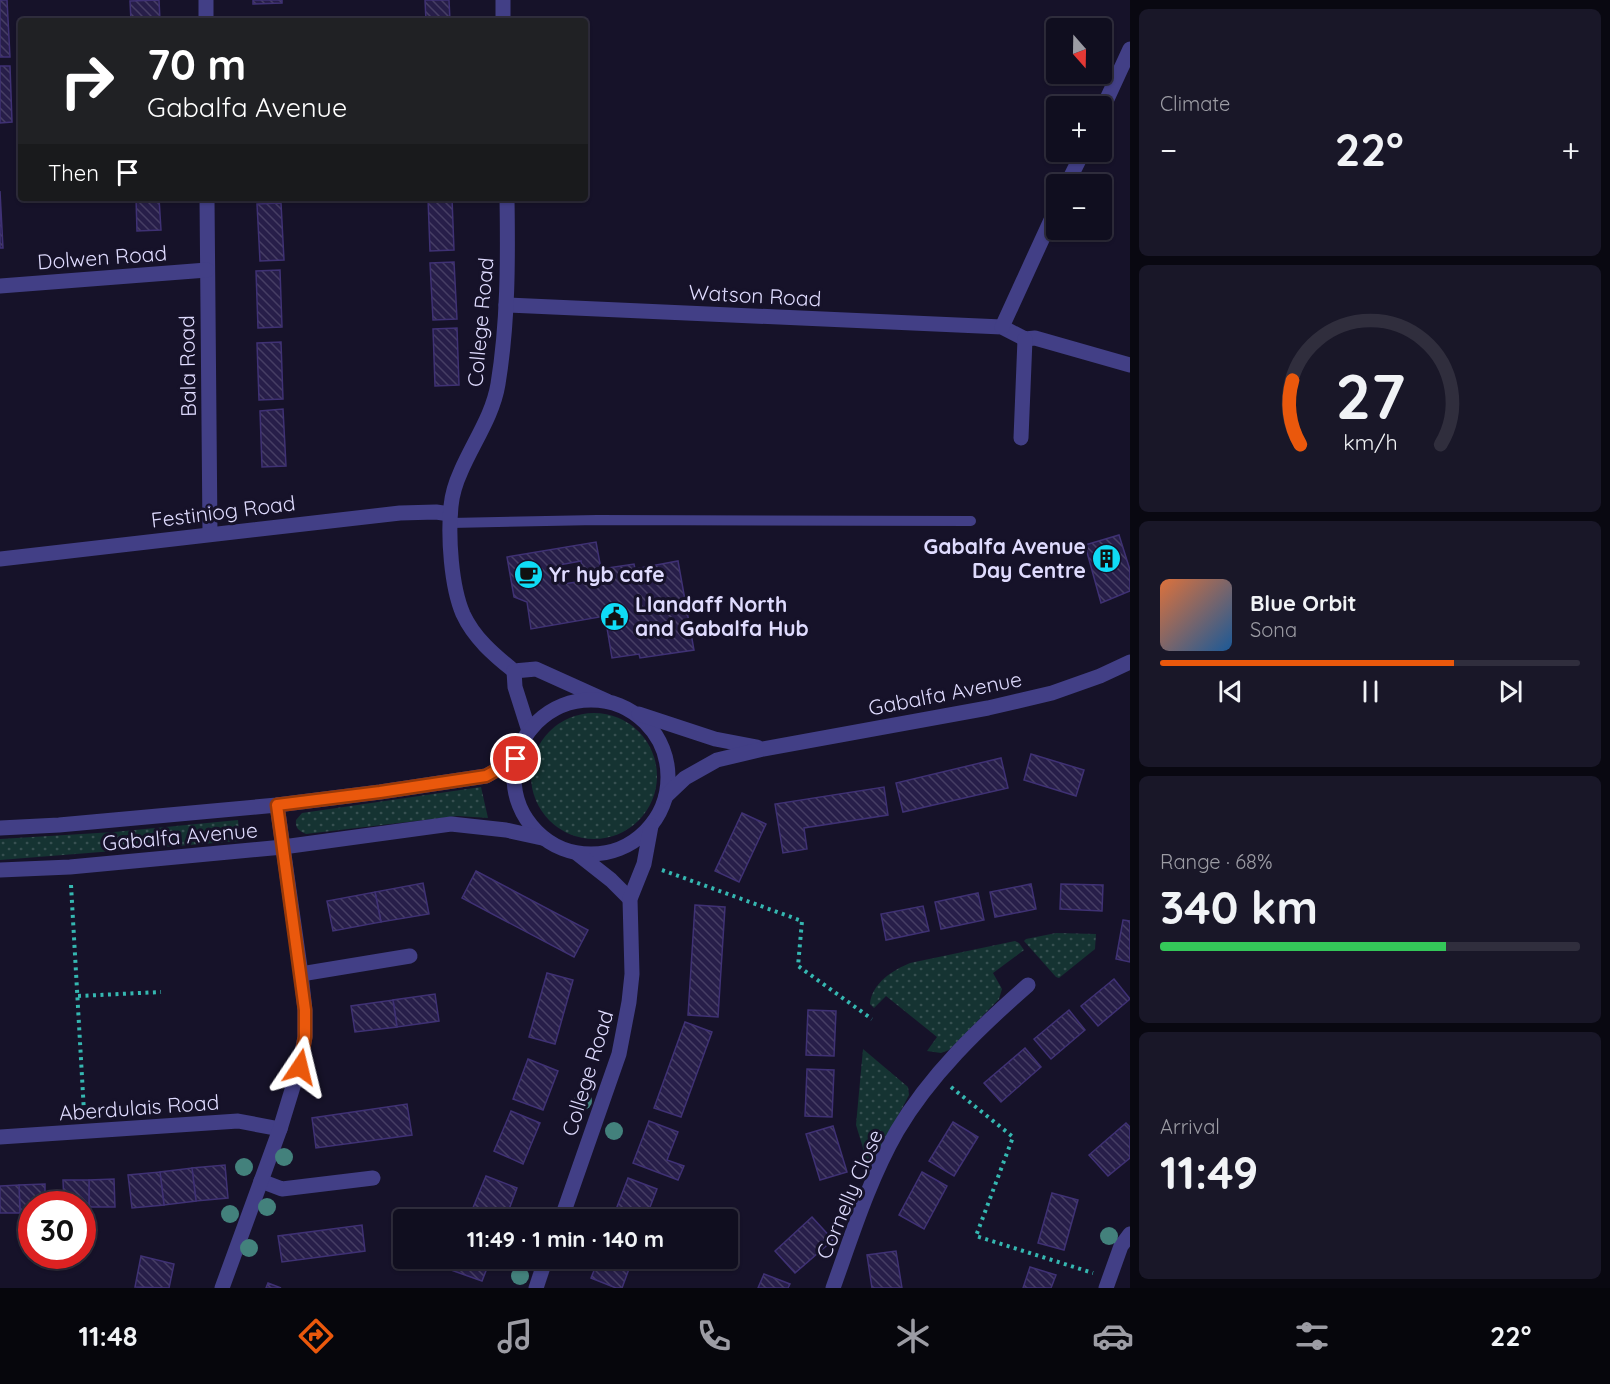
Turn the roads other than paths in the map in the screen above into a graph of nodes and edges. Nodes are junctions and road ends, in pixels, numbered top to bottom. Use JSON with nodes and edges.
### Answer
{"nodes":[{"id":1,"x":206,"y":0,"type":"edge"},
{"id":2,"x":503,"y":0,"type":"edge"},
{"id":3,"x":206,"y":18,"type":"edge"},
{"id":4,"x":503,"y":18,"type":"edge"},
{"id":5,"x":1130,"y":49,"type":"edge"},
{"id":6,"x":1108,"y":96,"type":"edge"},
{"id":7,"x":207,"y":201,"type":"edge"},
{"id":8,"x":507,"y":201,"type":"edge"},
{"id":9,"x":1046,"y":231,"type":"edge"},
{"id":10,"x":207,"y":270,"type":"junction"},
{"id":11,"x":0,"y":286,"type":"edge"},
{"id":12,"x":506,"y":304,"type":"junction"},
{"id":13,"x":1002,"y":327,"type":"junction"},
{"id":14,"x":1025,"y":339,"type":"junction"},
{"id":15,"x":1130,"y":365,"type":"edge"},
{"id":16,"x":1021,"y":438,"type":"dead end"},
{"id":17,"x":450,"y":519,"type":"junction"},
{"id":18,"x":971,"y":521,"type":"dead end"},
{"id":19,"x":210,"y":534,"type":"junction"},
{"id":20,"x":0,"y":559,"type":"edge"},
{"id":21,"x":1130,"y":662,"type":"edge"},
{"id":22,"x":514,"y":671,"type":"junction"},
{"id":23,"x":607,"y":701,"type":"junction"},
{"id":24,"x":632,"y":711,"type":"junction"},
{"id":25,"x":529,"y":731,"type":"junction"},
{"id":26,"x":763,"y":749,"type":"junction"},
{"id":27,"x":516,"y":759,"type":"junction"},
{"id":28,"x":666,"y":796,"type":"junction"},
{"id":29,"x":277,"y":805,"type":"junction"},
{"id":30,"x":651,"y":826,"type":"junction"},
{"id":31,"x":0,"y":828,"type":"edge"},
{"id":32,"x":542,"y":838,"type":"junction"},
{"id":33,"x":282,"y":847,"type":"junction"},
{"id":34,"x":578,"y":854,"type":"junction"},
{"id":35,"x":0,"y":870,"type":"edge"},
{"id":36,"x":630,"y":899,"type":"junction"},
{"id":37,"x":410,"y":957,"type":"dead end"},
{"id":38,"x":301,"y":974,"type":"junction"},
{"id":39,"x":1028,"y":985,"type":"dead end"},
{"id":40,"x":280,"y":1129,"type":"junction"},
{"id":41,"x":0,"y":1137,"type":"edge"},
{"id":42,"x":373,"y":1178,"type":"dead end"},
{"id":43,"x":261,"y":1181,"type":"junction"},
{"id":44,"x":565,"y":1209,"type":"edge"},
{"id":45,"x":1130,"y":1234,"type":"edge"},
{"id":46,"x":542,"y":1269,"type":"edge"},
{"id":47,"x":1108,"y":1283,"type":"edge"},
{"id":48,"x":222,"y":1288,"type":"edge"},
{"id":49,"x":536,"y":1288,"type":"edge"},
{"id":50,"x":833,"y":1288,"type":"edge"}],
"edges":[{"from":1,"to":3,"type":"street"},
{"from":2,"to":4,"type":"street"},
{"from":5,"to":6,"type":"street"},
{"from":7,"to":10,"type":"street","name":"Bala Road"},
{"from":8,"to":12,"type":"street","name":"College Road"},
{"from":9,"to":13,"type":"street"},
{"from":10,"to":11,"type":"street","name":"Dolwen Road"},
{"from":10,"to":19,"type":"street","name":"Bala Road"},
{"from":12,"to":13,"type":"street","name":"Watson Road"},
{"from":12,"to":17,"type":"street","name":"College Road"},
{"from":13,"to":14,"type":"street"},
{"from":14,"to":15,"type":"street"},
{"from":14,"to":16,"type":"street"},
{"from":17,"to":18,"type":"lane"},
{"from":17,"to":19,"type":"street","name":"Festiniog Road"},
{"from":17,"to":22,"type":"street","name":"College Road"},
{"from":19,"to":20,"type":"street","name":"Festiniog Road"},
{"from":21,"to":26,"type":"street","name":"Gabalfa Avenue"},
{"from":22,"to":23,"type":"street"},
{"from":22,"to":25,"type":"street"},
{"from":23,"to":24,"type":"street"},
{"from":23,"to":25,"type":"street"},
{"from":24,"to":26,"type":"street","name":"Gabalfa Avenue"},
{"from":24,"to":28,"type":"street"},
{"from":25,"to":27,"type":"street"},
{"from":26,"to":28,"type":"street","name":"Gabalfa Avenue"},
{"from":27,"to":29,"type":"street","name":"Gabalfa Avenue"},
{"from":27,"to":32,"type":"street"},
{"from":28,"to":30,"type":"street"},
{"from":29,"to":31,"type":"street","name":"Gabalfa Avenue"},
{"from":29,"to":33,"type":"street"},
{"from":30,"to":34,"type":"street"},
{"from":30,"to":36,"type":"street","name":"College Road"},
{"from":32,"to":33,"type":"street","name":"Gabalfa Avenue"},
{"from":32,"to":34,"type":"street"},
{"from":33,"to":35,"type":"street","name":"Gabalfa Avenue"},
{"from":33,"to":38,"type":"street"},
{"from":34,"to":36,"type":"street"},
{"from":36,"to":44,"type":"street","name":"College Road"},
{"from":37,"to":38,"type":"street"},
{"from":38,"to":40,"type":"street"},
{"from":39,"to":50,"type":"street","name":"Cornelly Close"},
{"from":40,"to":41,"type":"street","name":"Aberdulais Road"},
{"from":40,"to":43,"type":"street"},
{"from":42,"to":43,"type":"street"},
{"from":43,"to":48,"type":"street"},
{"from":45,"to":47,"type":"street"},
{"from":46,"to":49,"type":"street"}]}
